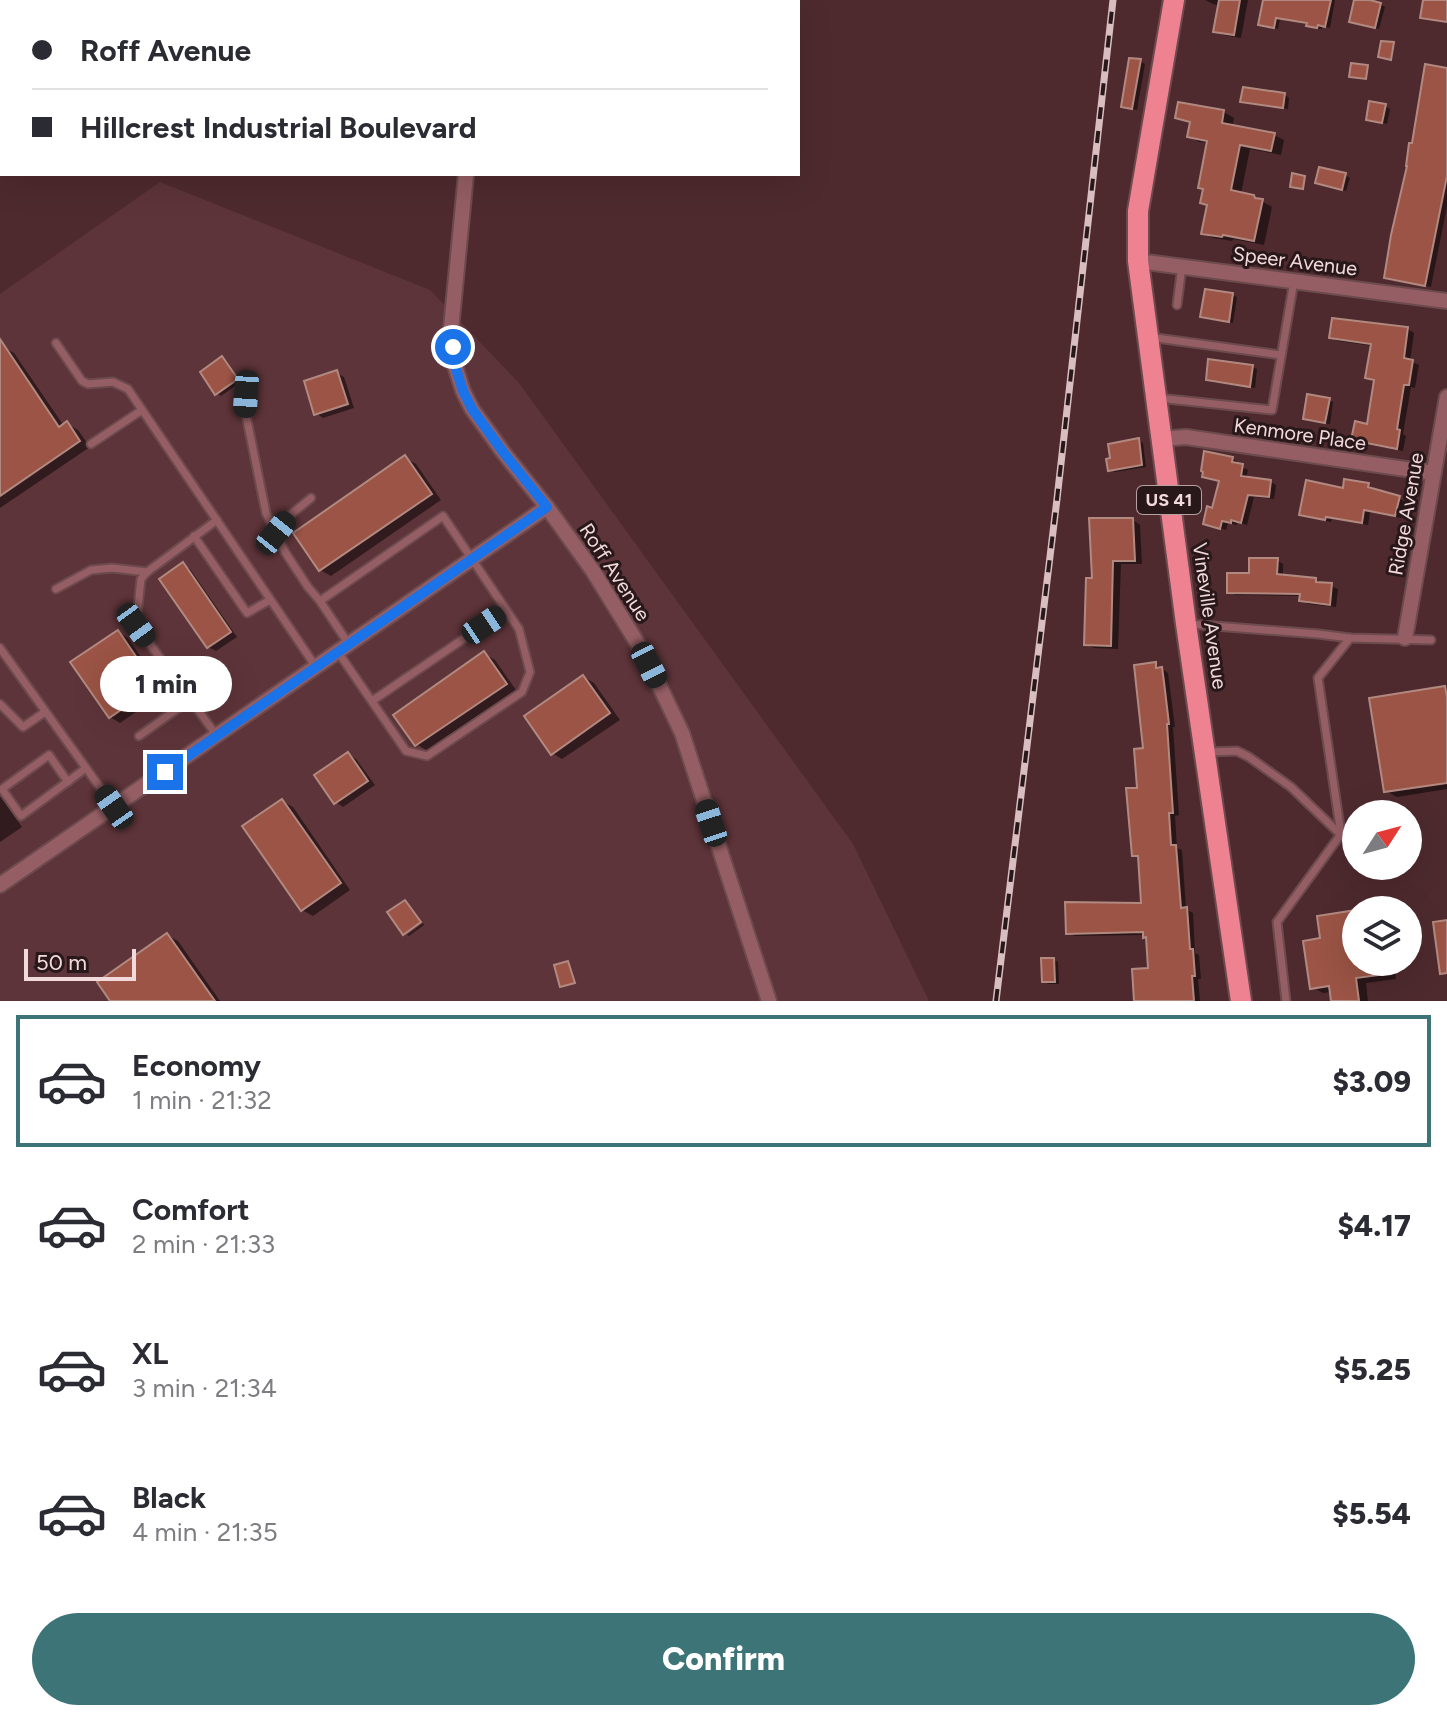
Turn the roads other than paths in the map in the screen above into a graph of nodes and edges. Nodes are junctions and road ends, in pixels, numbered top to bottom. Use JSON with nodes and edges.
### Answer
{"nodes":[{"id":1,"x":1174,"y":0,"type":"edge"},
{"id":2,"x":466,"y":176,"type":"edge"},
{"id":3,"x":1138,"y":261,"type":"junction"},
{"id":4,"x":1182,"y":266,"type":"junction"},
{"id":5,"x":1294,"y":281,"type":"junction"},
{"id":6,"x":1447,"y":301,"type":"edge"},
{"id":7,"x":1177,"y":305,"type":"dead end"},
{"id":8,"x":1148,"y":337,"type":"junction"},
{"id":9,"x":56,"y":343,"type":"dead end"},
{"id":10,"x":1281,"y":355,"type":"junction"},
{"id":11,"x":247,"y":377,"type":"dead end"},
{"id":12,"x":1447,"y":397,"type":"edge"},
{"id":13,"x":1156,"y":398,"type":"junction"},
{"id":14,"x":142,"y":410,"type":"junction"},
{"id":15,"x":1161,"y":439,"type":"junction"},
{"id":16,"x":91,"y":444,"type":"dead end"},
{"id":17,"x":1438,"y":467,"type":"edge"},
{"id":18,"x":311,"y":498,"type":"dead end"},
{"id":19,"x":547,"y":507,"type":"junction"},
{"id":20,"x":217,"y":520,"type":"junction"},
{"id":21,"x":276,"y":533,"type":"junction"},
{"id":22,"x":194,"y":536,"type":"junction"},
{"id":23,"x":472,"y":559,"type":"junction"},
{"id":24,"x":147,"y":572,"type":"junction"},
{"id":25,"x":56,"y":589,"type":"dead end"},
{"id":26,"x":270,"y":600,"type":"junction"},
{"id":27,"x":320,"y":601,"type":"junction"},
{"id":28,"x":506,"y":610,"type":"junction"},
{"id":29,"x":1186,"y":624,"type":"junction"},
{"id":30,"x":1350,"y":638,"type":"junction"},
{"id":31,"x":1405,"y":638,"type":"junction"},
{"id":32,"x":1431,"y":640,"type":"dead end"},
{"id":33,"x":0,"y":648,"type":"edge"},
{"id":34,"x":344,"y":648,"type":"junction"},
{"id":35,"x":316,"y":667,"type":"junction"},
{"id":36,"x":190,"y":700,"type":"junction"},
{"id":37,"x":372,"y":701,"type":"junction"},
{"id":38,"x":0,"y":704,"type":"edge"},
{"id":39,"x":45,"y":712,"type":"junction"},
{"id":40,"x":139,"y":736,"type":"dead end"},
{"id":41,"x":217,"y":736,"type":"junction"},
{"id":42,"x":1204,"y":752,"type":"junction"},
{"id":43,"x":86,"y":768,"type":"junction"},
{"id":44,"x":68,"y":782,"type":"junction"},
{"id":45,"x":114,"y":807,"type":"junction"},
{"id":46,"x":1341,"y":834,"type":"junction"},
{"id":47,"x":0,"y":885,"type":"edge"},
{"id":48,"x":769,"y":1001,"type":"edge"},
{"id":49,"x":1241,"y":1001,"type":"edge"},
{"id":50,"x":1286,"y":1001,"type":"edge"}],
"edges":[{"from":1,"to":3,"type":"main road","name":"Vineville Avenue","number":"US 41"},
{"from":2,"to":19,"type":"street","name":"Roff Avenue"},
{"from":3,"to":4,"type":"street","name":"Speer Avenue"},
{"from":3,"to":8,"type":"main road","name":"Vineville Avenue","number":"US 41"},
{"from":4,"to":5,"type":"street","name":"Speer Avenue"},
{"from":4,"to":7,"type":"lane"},
{"from":5,"to":6,"type":"street","name":"Speer Avenue"},
{"from":5,"to":10,"type":"lane"},
{"from":8,"to":10,"type":"lane"},
{"from":8,"to":13,"type":"main road","name":"Vineville Avenue","number":"US 41"},
{"from":9,"to":14,"type":"lane"},
{"from":10,"to":13,"type":"lane"},
{"from":11,"to":21,"type":"lane"},
{"from":12,"to":17,"type":"street","name":"Ridge Avenue"},
{"from":13,"to":15,"type":"main road","name":"Vineville Avenue","number":"US 41"},
{"from":14,"to":16,"type":"lane"},
{"from":14,"to":20,"type":"lane"},
{"from":15,"to":17,"type":"street","name":"Kenmore Place"},
{"from":15,"to":29,"type":"main road","name":"Vineville Avenue","number":"US 41"},
{"from":17,"to":31,"type":"street","name":"Ridge Avenue"},
{"from":18,"to":21,"type":"lane"},
{"from":19,"to":23,"type":"street"},
{"from":19,"to":48,"type":"street","name":"Roff Avenue"},
{"from":20,"to":22,"type":"lane"},
{"from":20,"to":26,"type":"lane"},
{"from":21,"to":27,"type":"lane"},
{"from":22,"to":24,"type":"lane"},
{"from":22,"to":26,"type":"lane"},
{"from":23,"to":27,"type":"lane"},
{"from":23,"to":28,"type":"lane"},
{"from":23,"to":34,"type":"street"},
{"from":24,"to":25,"type":"lane"},
{"from":24,"to":36,"type":"lane"},
{"from":26,"to":35,"type":"lane"},
{"from":27,"to":34,"type":"lane"},
{"from":28,"to":37,"type":"lane"},
{"from":28,"to":37,"type":"lane"},
{"from":29,"to":30,"type":"lane"},
{"from":29,"to":42,"type":"main road","name":"Vineville Avenue","number":"US 41"},
{"from":30,"to":31,"type":"lane"},
{"from":30,"to":46,"type":"lane"},
{"from":31,"to":32,"type":"lane"},
{"from":33,"to":39,"type":"lane"},
{"from":34,"to":35,"type":"street"},
{"from":34,"to":37,"type":"lane"},
{"from":35,"to":41,"type":"street"},
{"from":36,"to":40,"type":"lane"},
{"from":36,"to":41,"type":"lane"},
{"from":38,"to":39,"type":"lane"},
{"from":39,"to":43,"type":"lane"},
{"from":41,"to":45,"type":"street"},
{"from":42,"to":46,"type":"lane"},
{"from":42,"to":49,"type":"main road","name":"Vineville Avenue","number":"US 41"},
{"from":43,"to":44,"type":"lane"},
{"from":43,"to":45,"type":"lane"},
{"from":44,"to":44,"type":"lane"},
{"from":45,"to":47,"type":"street"},
{"from":46,"to":50,"type":"lane"}]}
